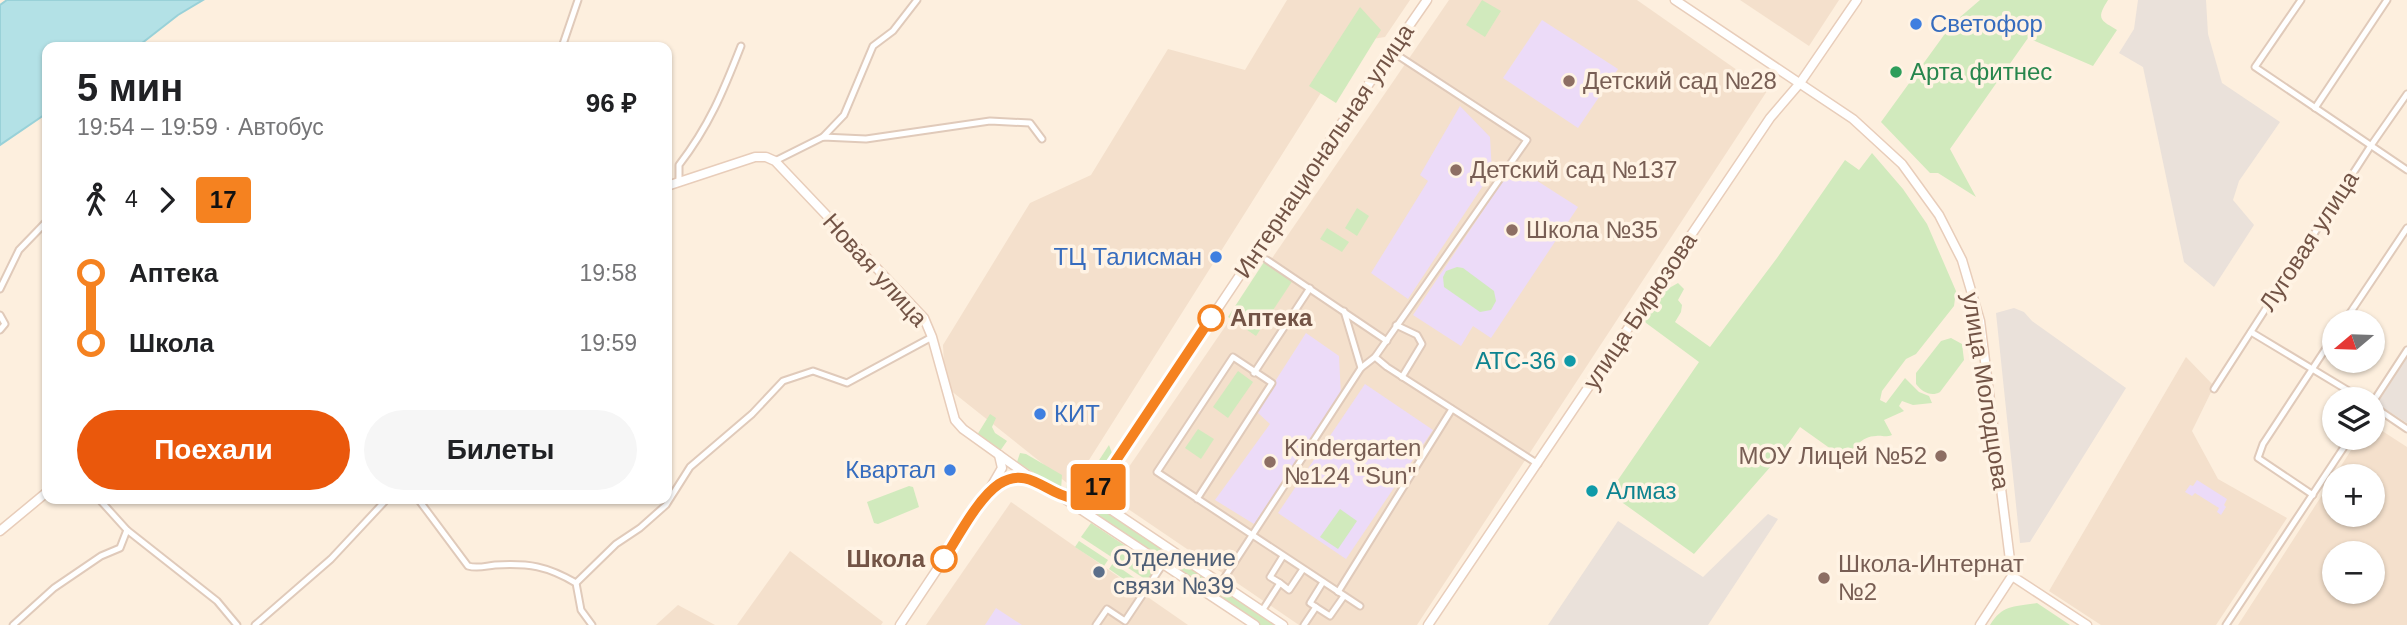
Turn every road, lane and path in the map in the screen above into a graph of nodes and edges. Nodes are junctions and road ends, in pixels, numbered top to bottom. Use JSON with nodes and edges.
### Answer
{"nodes":[{"id":1,"x":579,"y":0,"type":"edge"},
{"id":2,"x":918,"y":0,"type":"edge"},
{"id":3,"x":1427,"y":0,"type":"edge"},
{"id":4,"x":1675,"y":0,"type":"edge"},
{"id":5,"x":1857,"y":0,"type":"edge"},
{"id":6,"x":2301,"y":0,"type":"edge"},
{"id":7,"x":2387,"y":0,"type":"edge"},
{"id":8,"x":564,"y":42,"type":"edge"},
{"id":9,"x":741,"y":46,"type":"dead end"},
{"id":10,"x":1391,"y":51,"type":"junction"},
{"id":11,"x":1800,"y":83,"type":"junction"},
{"id":12,"x":2407,"y":94,"type":"edge"},
{"id":13,"x":2315,"y":108,"type":"junction"},
{"id":14,"x":823,"y":137,"type":"junction"},
{"id":15,"x":1042,"y":139,"type":"dead end"},
{"id":16,"x":2370,"y":146,"type":"junction"},
{"id":17,"x":775,"y":160,"type":"junction"},
{"id":18,"x":2407,"y":170,"type":"edge"},
{"id":19,"x":679,"y":182,"type":"junction"},
{"id":20,"x":672,"y":184,"type":"edge"},
{"id":21,"x":42,"y":226,"type":"edge"},
{"id":22,"x":2407,"y":228,"type":"edge"},
{"id":23,"x":1267,"y":260,"type":"dead end"},
{"id":24,"x":1310,"y":288,"type":"junction"},
{"id":25,"x":0,"y":289,"type":"edge"},
{"id":26,"x":2352,"y":310,"type":"edge"},
{"id":27,"x":1344,"y":311,"type":"junction"},
{"id":28,"x":0,"y":315,"type":"edge"},
{"id":29,"x":1396,"y":325,"type":"junction"},
{"id":30,"x":0,"y":330,"type":"edge"},
{"id":31,"x":2251,"y":332,"type":"junction"},
{"id":32,"x":932,"y":337,"type":"junction"},
{"id":33,"x":1387,"y":341,"type":"junction"},
{"id":34,"x":2407,"y":350,"type":"edge"},
{"id":35,"x":2322,"y":354,"type":"edge"},
{"id":36,"x":1375,"y":357,"type":"junction"},
{"id":37,"x":1361,"y":368,"type":"junction"},
{"id":38,"x":2312,"y":369,"type":"junction"},
{"id":39,"x":1254,"y":373,"type":"junction"},
{"id":40,"x":1402,"y":377,"type":"junction"},
{"id":41,"x":2342,"y":387,"type":"edge"},
{"id":42,"x":2384,"y":387,"type":"edge"},
{"id":43,"x":2214,"y":389,"type":"dead end"},
{"id":44,"x":1452,"y":409,"type":"junction"},
{"id":45,"x":2385,"y":413,"type":"edge"},
{"id":46,"x":2407,"y":429,"type":"edge"},
{"id":47,"x":2342,"y":450,"type":"edge"},
{"id":48,"x":999,"y":455,"type":"junction"},
{"id":49,"x":1538,"y":464,"type":"junction"},
{"id":50,"x":1038,"y":482,"type":"junction"},
{"id":51,"x":1099,"y":486,"type":"junction"},
{"id":52,"x":1057,"y":494,"type":"junction"},
{"id":53,"x":2313,"y":495,"type":"junction"},
{"id":54,"x":42,"y":496,"type":"edge"},
{"id":55,"x":672,"y":496,"type":"edge"},
{"id":56,"x":1084,"y":497,"type":"junction"},
{"id":57,"x":984,"y":499,"type":"junction"},
{"id":58,"x":1197,"y":499,"type":"junction"},
{"id":59,"x":104,"y":504,"type":"edge"},
{"id":60,"x":382,"y":504,"type":"edge"},
{"id":61,"x":422,"y":504,"type":"edge"},
{"id":62,"x":667,"y":504,"type":"edge"},
{"id":63,"x":1102,"y":504,"type":"junction"},
{"id":64,"x":1084,"y":512,"type":"junction"},
{"id":65,"x":127,"y":530,"type":"junction"},
{"id":66,"x":0,"y":531,"type":"edge"},
{"id":67,"x":1251,"y":534,"type":"junction"},
{"id":68,"x":1283,"y":556,"type":"junction"},
{"id":69,"x":1163,"y":564,"type":"junction"},
{"id":70,"x":1303,"y":569,"type":"junction"},
{"id":71,"x":2012,"y":576,"type":"junction"},
{"id":72,"x":1323,"y":582,"type":"junction"},
{"id":73,"x":576,"y":583,"type":"junction"},
{"id":74,"x":1221,"y":583,"type":"junction"},
{"id":75,"x":1280,"y":583,"type":"junction"},
{"id":76,"x":1341,"y":594,"type":"junction"},
{"id":77,"x":1360,"y":606,"type":"dead end"},
{"id":78,"x":1316,"y":607,"type":"junction"},
{"id":79,"x":1262,"y":611,"type":"junction"},
{"id":80,"x":13,"y":625,"type":"edge"},
{"id":81,"x":237,"y":625,"type":"edge"},
{"id":82,"x":255,"y":625,"type":"edge"},
{"id":83,"x":592,"y":625,"type":"edge"},
{"id":84,"x":900,"y":625,"type":"edge"},
{"id":85,"x":1096,"y":625,"type":"edge"},
{"id":86,"x":1255,"y":625,"type":"edge"},
{"id":87,"x":1283,"y":625,"type":"edge"},
{"id":88,"x":1304,"y":625,"type":"edge"},
{"id":89,"x":1428,"y":625,"type":"edge"},
{"id":90,"x":1980,"y":625,"type":"edge"},
{"id":91,"x":2087,"y":625,"type":"edge"},
{"id":92,"x":2226,"y":625,"type":"edge"}],
"edges":[{"from":1,"to":8,"type":"street"},
{"from":2,"to":14,"type":"street"},
{"from":3,"to":10,"type":"street","name":"Интернациональная улица"},
{"from":4,"to":11,"type":"street","name":"улица Молодцова"},
{"from":5,"to":11,"type":"street","name":"улица Бирюзова"},
{"from":6,"to":13,"type":"street"},
{"from":7,"to":13,"type":"street"},
{"from":9,"to":19,"type":"street"},
{"from":10,"to":29,"type":"street"},
{"from":10,"to":51,"type":"street","name":"Интернациональная улица"},
{"from":11,"to":49,"type":"street","name":"улица Бирюзова"},
{"from":11,"to":71,"type":"street","name":"улица Молодцова"},
{"from":12,"to":16,"type":"street","name":"Луговая улица"},
{"from":13,"to":16,"type":"street"},
{"from":14,"to":15,"type":"street"},
{"from":14,"to":17,"type":"street"},
{"from":16,"to":18,"type":"street"},
{"from":16,"to":31,"type":"street","name":"Луговая улица"},
{"from":17,"to":19,"type":"street"},
{"from":17,"to":32,"type":"street","name":"Новая улица"},
{"from":19,"to":20,"type":"street"},
{"from":21,"to":25,"type":"street"},
{"from":22,"to":26,"type":"street"},
{"from":23,"to":24,"type":"street"},
{"from":24,"to":27,"type":"street"},
{"from":24,"to":39,"type":"street"},
{"from":27,"to":33,"type":"street"},
{"from":27,"to":37,"type":"street"},
{"from":28,"to":30,"type":"street"},
{"from":29,"to":33,"type":"street"},
{"from":29,"to":40,"type":"street"},
{"from":31,"to":38,"type":"street"},
{"from":31,"to":43,"type":"street","name":"Луговая улица"},
{"from":32,"to":48,"type":"street","name":"Новая улица"},
{"from":32,"to":55,"type":"street"},
{"from":33,"to":36,"type":"street"},
{"from":34,"to":42,"type":"street"},
{"from":35,"to":38,"type":"street"},
{"from":36,"to":37,"type":"street"},
{"from":36,"to":40,"type":"street"},
{"from":37,"to":67,"type":"street"},
{"from":38,"to":41,"type":"street"},
{"from":38,"to":53,"type":"street"},
{"from":39,"to":58,"type":"street"},
{"from":39,"to":58,"type":"street"},
{"from":40,"to":44,"type":"street"},
{"from":44,"to":49,"type":"street"},
{"from":44,"to":76,"type":"street"},
{"from":45,"to":46,"type":"street"},
{"from":47,"to":53,"type":"street"},
{"from":48,"to":50,"type":"street","name":"Новая улица"},
{"from":48,"to":57,"type":"street"},
{"from":49,"to":89,"type":"street","name":"улица Бирюзова"},
{"from":50,"to":52,"type":"street"},
{"from":50,"to":57,"type":"street"},
{"from":51,"to":56,"type":"street","name":"Интернациональная улица"},
{"from":51,"to":63,"type":"street"},
{"from":52,"to":56,"type":"street"},
{"from":52,"to":64,"type":"street"},
{"from":53,"to":92,"type":"street"},
{"from":54,"to":66,"type":"street"},
{"from":56,"to":63,"type":"street"},
{"from":56,"to":64,"type":"street"},
{"from":57,"to":84,"type":"street"},
{"from":58,"to":67,"type":"street"},
{"from":59,"to":65,"type":"street"},
{"from":60,"to":82,"type":"street"},
{"from":61,"to":73,"type":"street"},
{"from":62,"to":73,"type":"street"},
{"from":63,"to":74,"type":"street"},
{"from":64,"to":69,"type":"street"},
{"from":65,"to":80,"type":"street"},
{"from":65,"to":81,"type":"street"},
{"from":67,"to":68,"type":"street"},
{"from":67,"to":74,"type":"street"},
{"from":68,"to":70,"type":"street"},
{"from":68,"to":75,"type":"street"},
{"from":69,"to":85,"type":"street"},
{"from":69,"to":86,"type":"street"},
{"from":70,"to":72,"type":"street"},
{"from":70,"to":75,"type":"street"},
{"from":71,"to":90,"type":"street"},
{"from":71,"to":91,"type":"street"},
{"from":72,"to":76,"type":"street"},
{"from":72,"to":78,"type":"street"},
{"from":73,"to":83,"type":"street"},
{"from":74,"to":79,"type":"street"},
{"from":75,"to":79,"type":"street"},
{"from":76,"to":77,"type":"street"},
{"from":76,"to":78,"type":"street"},
{"from":78,"to":88,"type":"street"},
{"from":79,"to":87,"type":"street"}]}
